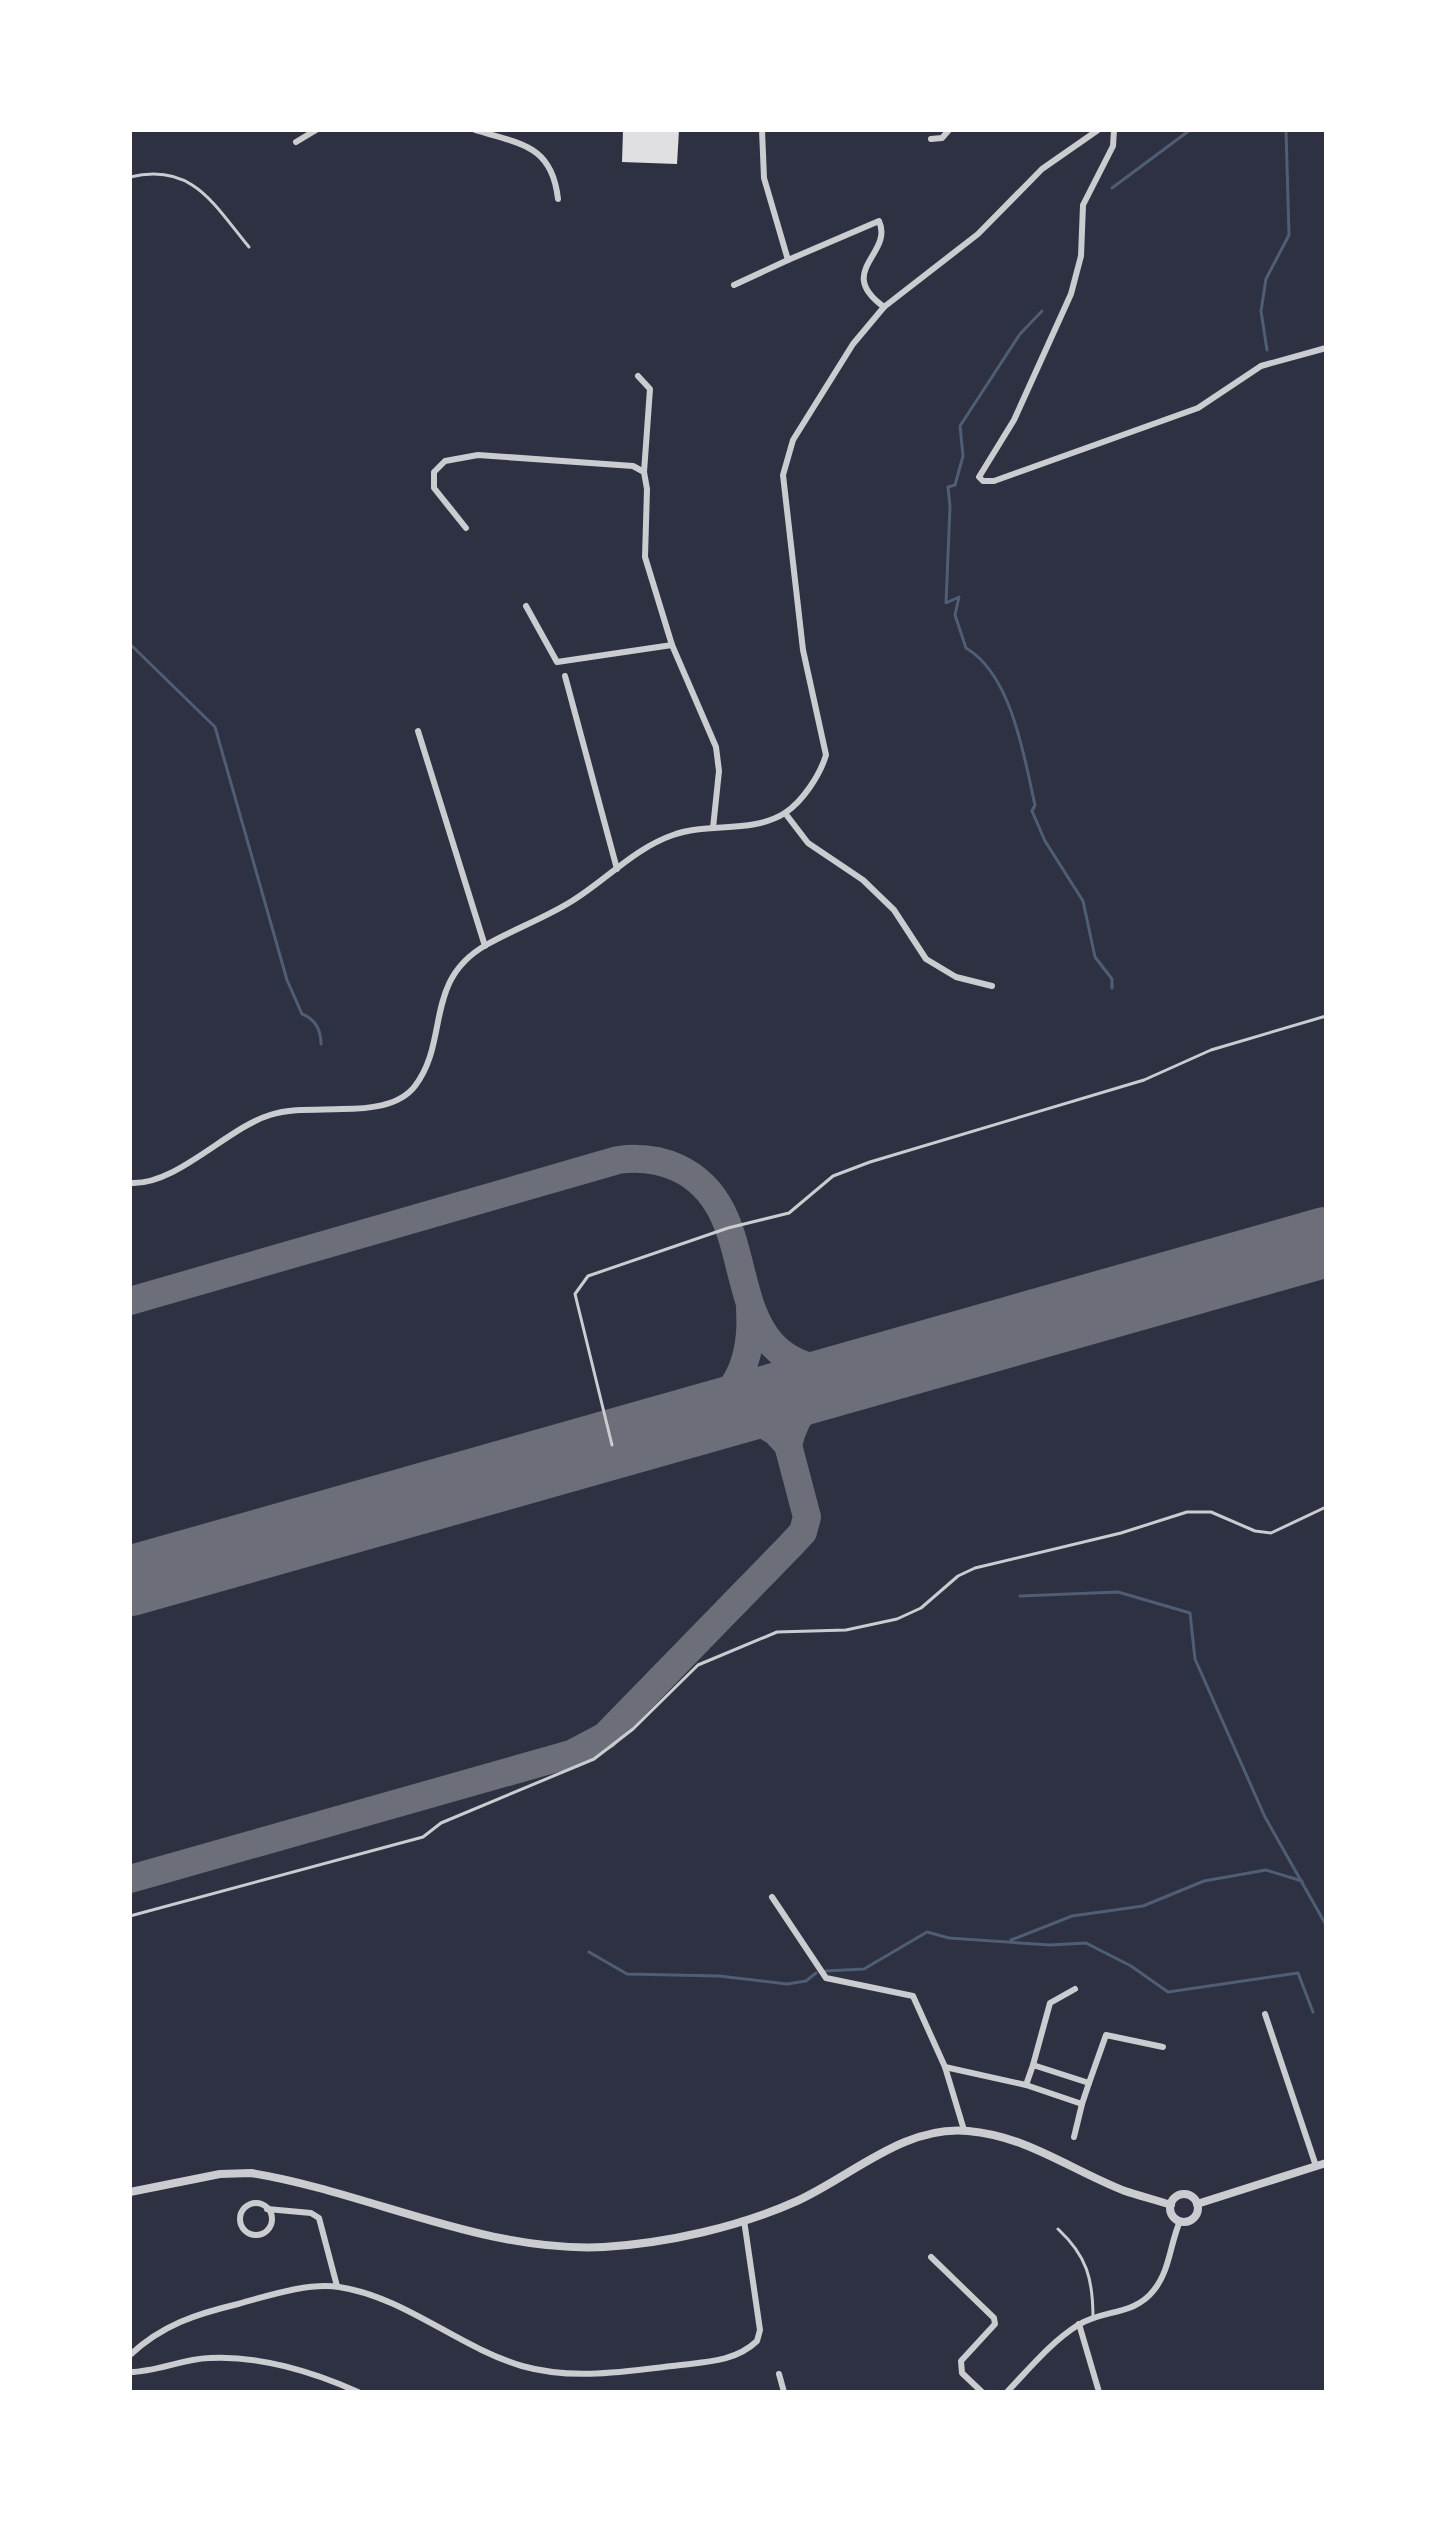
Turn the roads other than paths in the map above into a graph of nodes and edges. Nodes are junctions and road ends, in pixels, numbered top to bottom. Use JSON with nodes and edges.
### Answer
{"nodes":[{"id":1,"x":316,"y":130,"type":"edge"},
{"id":2,"x":475,"y":130,"type":"edge"},
{"id":3,"x":762,"y":130,"type":"edge"},
{"id":4,"x":949,"y":130,"type":"edge"},
{"id":5,"x":1098,"y":130,"type":"edge"},
{"id":6,"x":1114,"y":130,"type":"edge"},
{"id":7,"x":931,"y":139,"type":"dead end"},
{"id":8,"x":296,"y":142,"type":"dead end"},
{"id":9,"x":130,"y":177,"type":"edge"},
{"id":10,"x":558,"y":199,"type":"dead end"},
{"id":11,"x":249,"y":247,"type":"dead end"},
{"id":12,"x":788,"y":260,"type":"junction"},
{"id":13,"x":734,"y":285,"type":"dead end"},
{"id":14,"x":884,"y":307,"type":"junction"},
{"id":15,"x":1326,"y":348,"type":"edge"},
{"id":16,"x":638,"y":376,"type":"dead end"},
{"id":17,"x":644,"y":472,"type":"junction"},
{"id":18,"x":466,"y":528,"type":"dead end"},
{"id":19,"x":526,"y":606,"type":"dead end"},
{"id":20,"x":672,"y":645,"type":"junction"},
{"id":21,"x":565,"y":676,"type":"dead end"},
{"id":22,"x":418,"y":731,"type":"dead end"},
{"id":23,"x":785,"y":813,"type":"junction"},
{"id":24,"x":713,"y":828,"type":"junction"},
{"id":25,"x":617,"y":869,"type":"junction"},
{"id":26,"x":485,"y":946,"type":"junction"},
{"id":27,"x":992,"y":986,"type":"dead end"},
{"id":28,"x":1326,"y":1016,"type":"edge"},
{"id":29,"x":131,"y":1183,"type":"edge"},
{"id":30,"x":612,"y":1445,"type":"dead end"},
{"id":31,"x":1326,"y":1507,"type":"edge"},
{"id":32,"x":772,"y":1897,"type":"dead end"},
{"id":33,"x":130,"y":1916,"type":"edge"},
{"id":34,"x":1075,"y":1989,"type":"dead end"},
{"id":35,"x":1265,"y":2014,"type":"dead end"},
{"id":36,"x":1163,"y":2047,"type":"dead end"},
{"id":37,"x":1033,"y":2065,"type":"junction"},
{"id":38,"x":945,"y":2067,"type":"junction"},
{"id":39,"x":1089,"y":2083,"type":"junction"},
{"id":40,"x":1026,"y":2085,"type":"junction"},
{"id":41,"x":1082,"y":2104,"type":"junction"},
{"id":42,"x":964,"y":2130,"type":"junction"},
{"id":43,"x":1074,"y":2137,"type":"dead end"},
{"id":44,"x":1326,"y":2163,"type":"edge"},
{"id":45,"x":1316,"y":2166,"type":"junction"},
{"id":46,"x":130,"y":2192,"type":"edge"},
{"id":47,"x":1197,"y":2204,"type":"junction"},
{"id":48,"x":1171,"y":2205,"type":"junction"},
{"id":49,"x":267,"y":2209,"type":"junction"},
{"id":50,"x":744,"y":2220,"type":"junction"},
{"id":51,"x":1180,"y":2221,"type":"junction"},
{"id":52,"x":1058,"y":2229,"type":"dead end"},
{"id":53,"x":931,"y":2257,"type":"dead end"},
{"id":54,"x":337,"y":2286,"type":"junction"},
{"id":55,"x":1093,"y":2318,"type":"junction"},
{"id":56,"x":1079,"y":2324,"type":"junction"},
{"id":57,"x":130,"y":2355,"type":"edge"},
{"id":58,"x":130,"y":2372,"type":"edge"},
{"id":59,"x":779,"y":2374,"type":"dead end"},
{"id":60,"x":358,"y":2392,"type":"edge"},
{"id":61,"x":784,"y":2392,"type":"edge"},
{"id":62,"x":982,"y":2392,"type":"edge"},
{"id":63,"x":1007,"y":2392,"type":"edge"},
{"id":64,"x":1099,"y":2392,"type":"edge"}],
"edges":[{"from":1,"to":8,"type":"street"},
{"from":2,"to":10,"type":"street"},
{"from":3,"to":12,"type":"street"},
{"from":4,"to":7,"type":"street"},
{"from":5,"to":14,"type":"street"},
{"from":6,"to":15,"type":"street"},
{"from":9,"to":11,"type":"lane"},
{"from":12,"to":13,"type":"street"},
{"from":12,"to":14,"type":"street"},
{"from":14,"to":23,"type":"street"},
{"from":16,"to":17,"type":"street"},
{"from":17,"to":18,"type":"street"},
{"from":17,"to":20,"type":"street"},
{"from":19,"to":20,"type":"street"},
{"from":20,"to":24,"type":"street"},
{"from":21,"to":25,"type":"street"},
{"from":22,"to":26,"type":"street"},
{"from":23,"to":24,"type":"street"},
{"from":23,"to":27,"type":"street"},
{"from":24,"to":25,"type":"street"},
{"from":25,"to":26,"type":"street"},
{"from":26,"to":29,"type":"street"},
{"from":28,"to":30,"type":"lane"},
{"from":31,"to":33,"type":"lane"},
{"from":32,"to":38,"type":"street"},
{"from":34,"to":37,"type":"street"},
{"from":35,"to":45,"type":"street"},
{"from":36,"to":39,"type":"street"},
{"from":37,"to":39,"type":"street"},
{"from":37,"to":40,"type":"street"},
{"from":38,"to":40,"type":"street"},
{"from":38,"to":42,"type":"street"},
{"from":39,"to":41,"type":"street"},
{"from":40,"to":41,"type":"street"},
{"from":41,"to":43,"type":"street"},
{"from":42,"to":48,"type":"street"},
{"from":42,"to":50,"type":"street"},
{"from":44,"to":45,"type":"street"},
{"from":45,"to":47,"type":"street"},
{"from":46,"to":50,"type":"street"},
{"from":47,"to":48,"type":"street"},
{"from":47,"to":51,"type":"street"},
{"from":48,"to":51,"type":"street"},
{"from":49,"to":49,"type":"street"},
{"from":49,"to":54,"type":"street"},
{"from":50,"to":54,"type":"street"},
{"from":51,"to":55,"type":"street"},
{"from":52,"to":55,"type":"lane"},
{"from":53,"to":62,"type":"street"},
{"from":54,"to":57,"type":"street"},
{"from":55,"to":56,"type":"street"},
{"from":56,"to":63,"type":"street"},
{"from":56,"to":64,"type":"street"},
{"from":58,"to":60,"type":"street"},
{"from":59,"to":61,"type":"street"}]}
